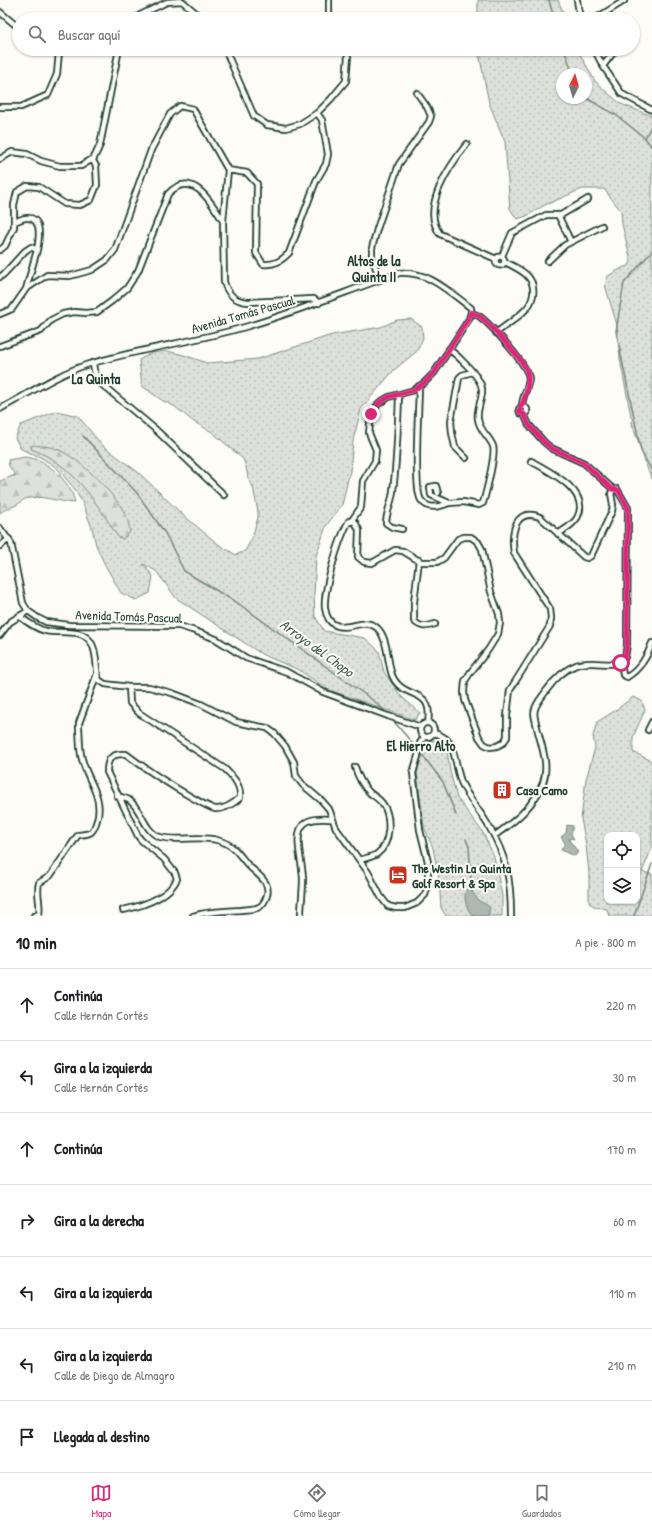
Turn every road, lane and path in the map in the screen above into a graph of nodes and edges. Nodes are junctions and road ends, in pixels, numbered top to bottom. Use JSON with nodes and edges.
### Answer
{"nodes":[{"id":1,"x":330,"y":0,"type":"edge"},
{"id":2,"x":577,"y":0,"type":"edge"},
{"id":3,"x":176,"y":1,"type":"edge"},
{"id":4,"x":624,"y":1,"type":"dead end"},
{"id":5,"x":0,"y":12,"type":"edge"},
{"id":6,"x":146,"y":12,"type":"edge"},
{"id":7,"x":195,"y":12,"type":"edge"},
{"id":8,"x":329,"y":12,"type":"edge"},
{"id":9,"x":579,"y":12,"type":"edge"},
{"id":10,"x":606,"y":12,"type":"edge"},
{"id":11,"x":12,"y":22,"type":"edge"},
{"id":12,"x":58,"y":56,"type":"edge"},
{"id":13,"x":118,"y":56,"type":"edge"},
{"id":14,"x":227,"y":56,"type":"edge"},
{"id":15,"x":348,"y":56,"type":"edge"},
{"id":16,"x":597,"y":56,"type":"edge"},
{"id":17,"x":610,"y":56,"type":"edge"},
{"id":18,"x":602,"y":66,"type":"junction"},
{"id":19,"x":416,"y":94,"type":"dead end"},
{"id":20,"x":0,"y":107,"type":"edge"},
{"id":21,"x":652,"y":110,"type":"edge"},
{"id":22,"x":317,"y":113,"type":"junction"},
{"id":23,"x":467,"y":144,"type":"dead end"},
{"id":24,"x":0,"y":159,"type":"edge"},
{"id":25,"x":92,"y":159,"type":"junction"},
{"id":26,"x":228,"y":170,"type":"junction"},
{"id":27,"x":588,"y":199,"type":"dead end"},
{"id":28,"x":558,"y":215,"type":"junction"},
{"id":29,"x":223,"y":221,"type":"junction"},
{"id":30,"x":14,"y":222,"type":"junction"},
{"id":31,"x":602,"y":226,"type":"dead end"},
{"id":32,"x":571,"y":242,"type":"junction"},
{"id":33,"x":0,"y":250,"type":"edge"},
{"id":34,"x":38,"y":250,"type":"junction"},
{"id":35,"x":502,"y":256,"type":"junction"},
{"id":36,"x":496,"y":259,"type":"junction"},
{"id":37,"x":548,"y":260,"type":"dead end"},
{"id":38,"x":504,"y":262,"type":"junction"},
{"id":39,"x":0,"y":276,"type":"edge"},
{"id":40,"x":380,"y":279,"type":"junction"},
{"id":41,"x":26,"y":289,"type":"junction"},
{"id":42,"x":319,"y":303,"type":"junction"},
{"id":43,"x":471,"y":312,"type":"junction"},
{"id":44,"x":0,"y":314,"type":"edge"},
{"id":45,"x":496,"y":333,"type":"junction"},
{"id":46,"x":0,"y":346,"type":"edge"},
{"id":47,"x":449,"y":349,"type":"junction"},
{"id":48,"x":93,"y":363,"type":"junction"},
{"id":49,"x":472,"y":372,"type":"junction"},
{"id":50,"x":419,"y":386,"type":"junction"},
{"id":51,"x":399,"y":395,"type":"junction"},
{"id":52,"x":0,"y":409,"type":"edge"},
{"id":53,"x":466,"y":458,"type":"dead end"},
{"id":54,"x":531,"y":461,"type":"dead end"},
{"id":55,"x":614,"y":490,"type":"junction"},
{"id":56,"x":438,"y":493,"type":"dead end"},
{"id":57,"x":224,"y":495,"type":"dead end"},
{"id":58,"x":449,"y":503,"type":"junction"},
{"id":59,"x":352,"y":520,"type":"junction"},
{"id":60,"x":0,"y":528,"type":"edge"},
{"id":61,"x":402,"y":528,"type":"dead end"},
{"id":62,"x":558,"y":534,"type":"junction"},
{"id":63,"x":9,"y":539,"type":"junction"},
{"id":64,"x":0,"y":546,"type":"edge"},
{"id":65,"x":419,"y":560,"type":"junction"},
{"id":66,"x":28,"y":611,"type":"junction"},
{"id":67,"x":19,"y":616,"type":"junction"},
{"id":68,"x":435,"y":624,"type":"dead end"},
{"id":69,"x":0,"y":635,"type":"edge"},
{"id":70,"x":652,"y":643,"type":"edge"},
{"id":71,"x":621,"y":663,"type":"junction"},
{"id":72,"x":97,"y":674,"type":"junction"},
{"id":73,"x":129,"y":687,"type":"junction"},
{"id":74,"x":652,"y":722,"type":"edge"},
{"id":75,"x":428,"y":723,"type":"junction"},
{"id":76,"x":421,"y":727,"type":"junction"},
{"id":77,"x":648,"y":730,"type":"dead end"},
{"id":78,"x":434,"y":733,"type":"junction"},
{"id":79,"x":424,"y":737,"type":"junction"},
{"id":80,"x":355,"y":767,"type":"dead end"},
{"id":81,"x":117,"y":796,"type":"junction"},
{"id":82,"x":333,"y":819,"type":"junction"},
{"id":83,"x":494,"y":836,"type":"junction"},
{"id":84,"x":360,"y":860,"type":"junction"},
{"id":85,"x":123,"y":910,"type":"dead end"},
{"id":86,"x":34,"y":916,"type":"edge"},
{"id":87,"x":193,"y":916,"type":"edge"},
{"id":88,"x":301,"y":916,"type":"edge"},
{"id":89,"x":511,"y":916,"type":"edge"}],
"edges":[{"from":1,"to":8,"type":"street"},
{"from":2,"to":9,"type":"street"},
{"from":3,"to":6,"type":"street"},
{"from":3,"to":7,"type":"street"},
{"from":4,"to":10,"type":"street"},
{"from":5,"to":11,"type":"street"},
{"from":12,"to":20,"type":"street"},
{"from":13,"to":25,"type":"street"},
{"from":14,"to":22,"type":"street"},
{"from":15,"to":22,"type":"street"},
{"from":16,"to":18,"type":"street"},
{"from":17,"to":18,"type":"street"},
{"from":18,"to":21,"type":"street"},
{"from":19,"to":40,"type":"street"},
{"from":22,"to":26,"type":"street"},
{"from":23,"to":36,"type":"street"},
{"from":24,"to":25,"type":"street"},
{"from":25,"to":30,"type":"street"},
{"from":26,"to":29,"type":"street"},
{"from":26,"to":41,"type":"street"},
{"from":27,"to":28,"type":"street"},
{"from":28,"to":32,"type":"street"},
{"from":28,"to":35,"type":"street"},
{"from":29,"to":42,"type":"street"},
{"from":29,"to":46,"type":"street"},
{"from":30,"to":33,"type":"street"},
{"from":30,"to":34,"type":"street"},
{"from":31,"to":32,"type":"street"},
{"from":32,"to":37,"type":"street"},
{"from":34,"to":39,"type":"street"},
{"from":34,"to":41,"type":"street"},
{"from":35,"to":36,"type":"street"},
{"from":35,"to":38,"type":"street"},
{"from":36,"to":38,"type":"street"},
{"from":38,"to":45,"type":"street"},
{"from":40,"to":42,"type":"street","name":"Avenida Tomás Pascual"},
{"from":40,"to":43,"type":"street","name":"Avenida Tomás Pascual"},
{"from":41,"to":44,"type":"street"},
{"from":42,"to":48,"type":"street","name":"Avenida Tomás Pascual"},
{"from":43,"to":45,"type":"street"},
{"from":43,"to":47,"type":"street"},
{"from":45,"to":55,"type":"street"},
{"from":47,"to":49,"type":"street"},
{"from":47,"to":50,"type":"street"},
{"from":48,"to":52,"type":"street","name":"Avenida Tomás Pascual"},
{"from":48,"to":57,"type":"street"},
{"from":49,"to":53,"type":"street"},
{"from":49,"to":58,"type":"street"},
{"from":50,"to":51,"type":"street"},
{"from":50,"to":58,"type":"street"},
{"from":51,"to":59,"type":"street"},
{"from":51,"to":61,"type":"street"},
{"from":54,"to":62,"type":"street"},
{"from":55,"to":62,"type":"street"},
{"from":55,"to":71,"type":"street"},
{"from":56,"to":58,"type":"street"},
{"from":59,"to":65,"type":"street"},
{"from":59,"to":75,"type":"street"},
{"from":60,"to":63,"type":"street"},
{"from":62,"to":65,"type":"street"},
{"from":63,"to":64,"type":"street"},
{"from":63,"to":66,"type":"street"},
{"from":65,"to":68,"type":"street"},
{"from":66,"to":67,"type":"street"},
{"from":66,"to":76,"type":"street","name":"Avenida Tomás Pascual"},
{"from":67,"to":69,"type":"street"},
{"from":67,"to":72,"type":"street"},
{"from":70,"to":71,"type":"street"},
{"from":71,"to":83,"type":"street"},
{"from":72,"to":73,"type":"street"},
{"from":72,"to":86,"type":"street"},
{"from":73,"to":81,"type":"street"},
{"from":73,"to":82,"type":"street"},
{"from":74,"to":77,"type":"street"},
{"from":75,"to":76,"type":"street"},
{"from":75,"to":78,"type":"street"},
{"from":76,"to":79,"type":"street"},
{"from":78,"to":79,"type":"street"},
{"from":78,"to":83,"type":"street"},
{"from":79,"to":84,"type":"street"},
{"from":80,"to":84,"type":"street"},
{"from":81,"to":85,"type":"street"},
{"from":81,"to":87,"type":"street"},
{"from":82,"to":84,"type":"street"},
{"from":82,"to":88,"type":"street"},
{"from":83,"to":89,"type":"street"}]}
